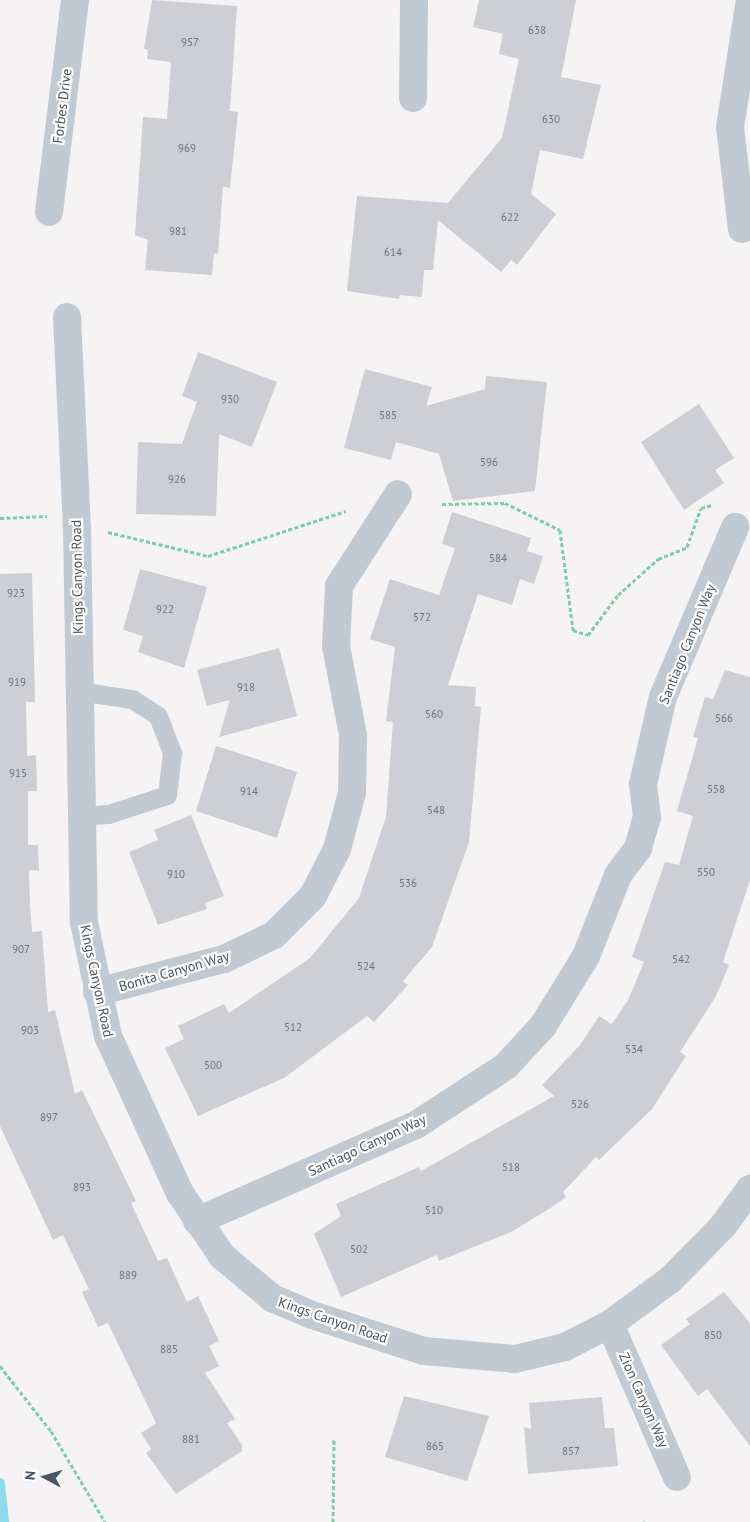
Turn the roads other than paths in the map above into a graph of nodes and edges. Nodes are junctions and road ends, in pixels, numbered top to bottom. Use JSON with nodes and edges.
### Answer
{"nodes":[{"id":1,"x":76,"y":0,"type":"edge"},
{"id":2,"x":414,"y":0,"type":"edge"},
{"id":3,"x":750,"y":0,"type":"edge"},
{"id":4,"x":413,"y":98,"type":"dead end"},
{"id":5,"x":48,"y":212,"type":"dead end"},
{"id":6,"x":742,"y":229,"type":"dead end"},
{"id":7,"x":67,"y":317,"type":"dead end"},
{"id":8,"x":398,"y":494,"type":"dead end"},
{"id":9,"x":735,"y":527,"type":"dead end"},
{"id":10,"x":78,"y":691,"type":"junction"},
{"id":11,"x":81,"y":816,"type":"junction"},
{"id":12,"x":97,"y":992,"type":"junction"},
{"id":13,"x":750,"y":1189,"type":"edge"},
{"id":14,"x":197,"y":1221,"type":"junction"},
{"id":15,"x":610,"y":1324,"type":"junction"},
{"id":16,"x":677,"y":1477,"type":"dead end"}],
"edges":[{"from":1,"to":5,"type":"street","name":"Forbes Drive"},
{"from":2,"to":4,"type":"street"},
{"from":3,"to":6,"type":"street"},
{"from":7,"to":10,"type":"street","name":"Kings Canyon Road"},
{"from":8,"to":12,"type":"street","name":"Bonita Canyon Way"},
{"from":9,"to":14,"type":"street","name":"Santiago Canyon Way"},
{"from":10,"to":11,"type":"street","name":"Kings Canyon Road"},
{"from":10,"to":11,"type":"lane"},
{"from":11,"to":12,"type":"street","name":"Kings Canyon Road"},
{"from":12,"to":14,"type":"street","name":"Kings Canyon Road"},
{"from":13,"to":15,"type":"street","name":"Kings Canyon Road"},
{"from":14,"to":15,"type":"street","name":"Kings Canyon Road"},
{"from":15,"to":16,"type":"street","name":"Zion Canyon Way"}]}
